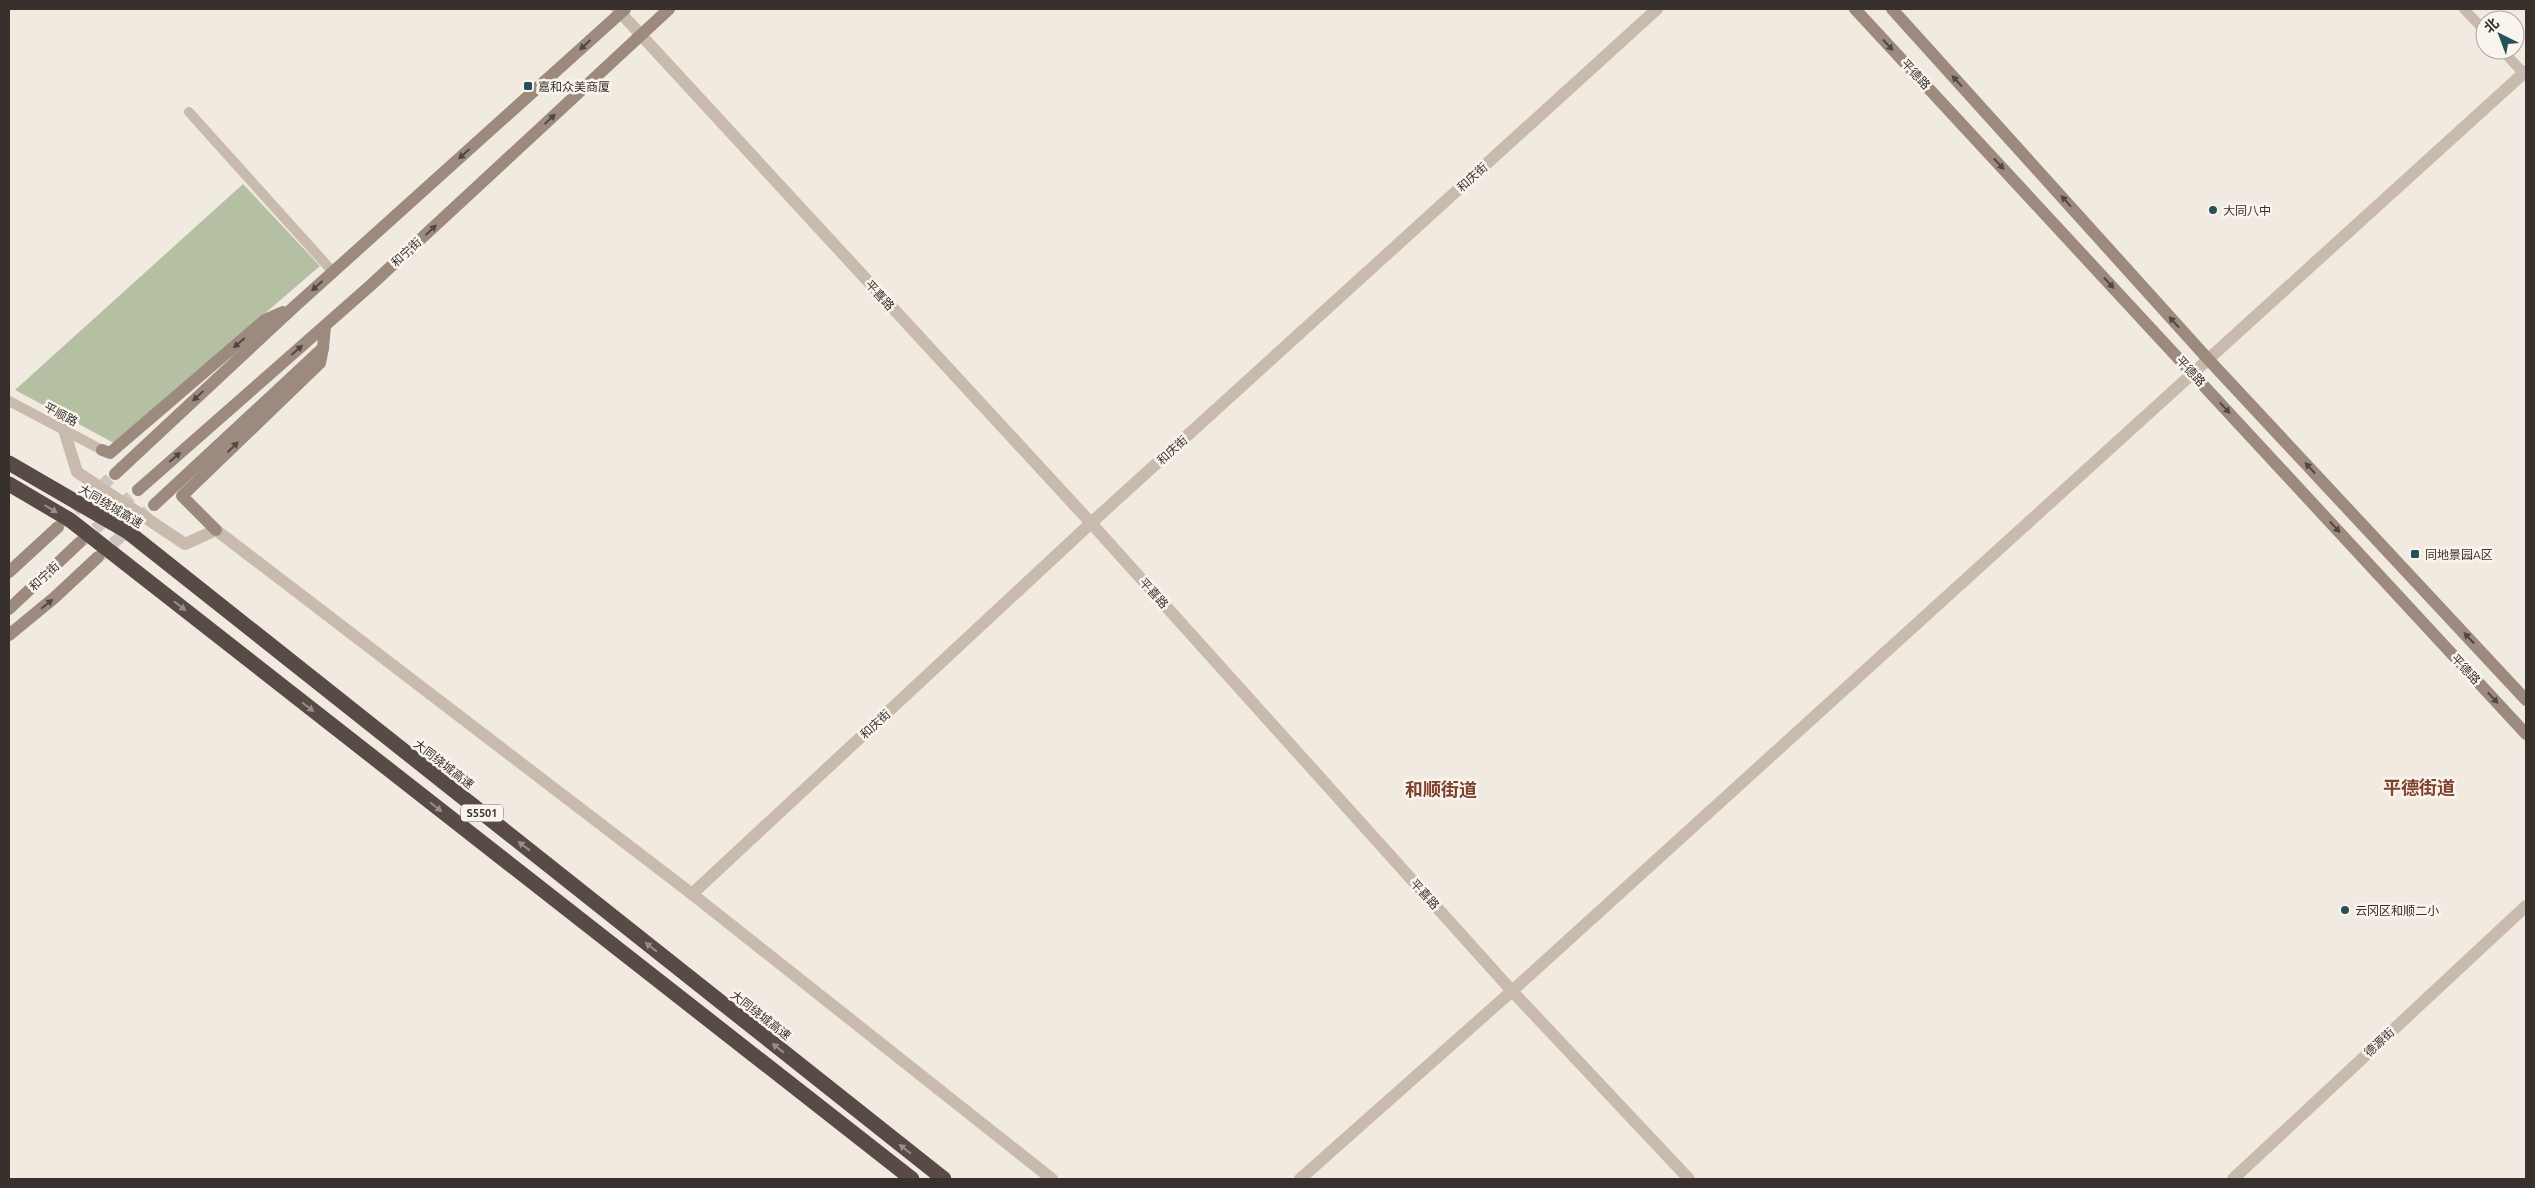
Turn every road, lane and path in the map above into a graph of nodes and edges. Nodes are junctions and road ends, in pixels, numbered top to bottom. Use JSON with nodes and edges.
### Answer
{"nodes":[{"id":1,"x":669,"y":9,"type":"edge"},
{"id":2,"x":1657,"y":9,"type":"edge"},
{"id":3,"x":1855,"y":9,"type":"edge"},
{"id":4,"x":1892,"y":9,"type":"edge"},
{"id":5,"x":2464,"y":9,"type":"edge"},
{"id":6,"x":621,"y":10,"type":"edge"},
{"id":7,"x":2475,"y":21,"type":"edge"},
{"id":8,"x":640,"y":35,"type":"junction"},
{"id":9,"x":2512,"y":60,"type":"edge"},
{"id":10,"x":2525,"y":73,"type":"edge"},
{"id":11,"x":189,"y":112,"type":"dead end"},
{"id":12,"x":332,"y":272,"type":"junction"},
{"id":13,"x":294,"y":307,"type":"junction"},
{"id":14,"x":325,"y":326,"type":"junction"},
{"id":15,"x":323,"y":348,"type":"junction"},
{"id":16,"x":2207,"y":358,"type":"junction"},
{"id":17,"x":2192,"y":372,"type":"junction"},
{"id":18,"x":9,"y":401,"type":"edge"},
{"id":19,"x":64,"y":430,"type":"junction"},
{"id":20,"x":102,"y":450,"type":"joint"},
{"id":21,"x":9,"y":463,"type":"edge"},
{"id":22,"x":114,"y":474,"type":"tunnel mouth"},
{"id":23,"x":9,"y":484,"type":"edge"},
{"id":24,"x":138,"y":490,"type":"tunnel mouth"},
{"id":25,"x":154,"y":505,"type":"tunnel mouth"},
{"id":26,"x":1091,"y":523,"type":"junction"},
{"id":27,"x":58,"y":527,"type":"tunnel mouth"},
{"id":28,"x":216,"y":530,"type":"junction"},
{"id":29,"x":80,"y":542,"type":"tunnel mouth"},
{"id":30,"x":98,"y":557,"type":"tunnel mouth"},
{"id":31,"x":9,"y":572,"type":"edge"},
{"id":32,"x":9,"y":609,"type":"edge"},
{"id":33,"x":9,"y":635,"type":"edge"},
{"id":34,"x":2526,"y":700,"type":"edge"},
{"id":35,"x":2526,"y":734,"type":"edge"},
{"id":36,"x":692,"y":894,"type":"junction"},
{"id":37,"x":2526,"y":906,"type":"edge"},
{"id":38,"x":1512,"y":991,"type":"junction"},
{"id":39,"x":912,"y":1179,"type":"edge"},
{"id":40,"x":944,"y":1179,"type":"edge"},
{"id":41,"x":1052,"y":1179,"type":"edge"},
{"id":42,"x":1300,"y":1179,"type":"edge"},
{"id":43,"x":1689,"y":1179,"type":"edge"},
{"id":44,"x":2232,"y":1179,"type":"edge"}],
"edges":[{"from":1,"to":8,"type":"main road","name":"和宁街"},
{"from":2,"to":26,"type":"street","name":"和庆街"},
{"from":3,"to":17,"type":"main road","name":"平德路","one_way":true},
{"from":16,"to":4,"type":"main road","name":"平德路","one_way":true},
{"from":5,"to":7,"type":"street"},
{"from":6,"to":8,"type":"street","name":"平喜路"},
{"from":6,"to":12,"type":"main road","one_way":true},
{"from":14,"to":8,"type":"main road","name":"和宁街","one_way":true},
{"from":8,"to":26,"type":"street","name":"平喜路"},
{"from":9,"to":10,"type":"street"},
{"from":10,"to":16,"type":"street"},
{"from":11,"to":12,"type":"street"},
{"from":12,"to":13,"type":"main road","one_way":true},
{"from":13,"to":20,"type":"main road","one_way":true},
{"from":13,"to":22,"type":"main road","one_way":true},
{"from":14,"to":15,"type":"main road"},
{"from":24,"to":14,"type":"main road","name":"和宁街","one_way":true},
{"from":15,"to":25,"type":"main road"},
{"from":28,"to":15,"type":"main road","one_way":true},
{"from":16,"to":17,"type":"street"},
{"from":34,"to":16,"type":"main road","name":"平德路","one_way":true},
{"from":17,"to":35,"type":"main road","name":"平德路","one_way":true},
{"from":17,"to":38,"type":"street"},
{"from":18,"to":19,"type":"street","name":"平顺路"},
{"from":19,"to":20,"type":"street","name":"平顺路"},
{"from":19,"to":28,"type":"street"},
{"from":40,"to":21,"type":"highway","name":"大同绕城高速","number":"S5501","one_way":true},
{"from":23,"to":39,"type":"highway","number":"S5501","one_way":true},
{"from":26,"to":36,"type":"street","name":"和庆街"},
{"from":26,"to":38,"type":"street","name":"平喜路"},
{"from":27,"to":31,"type":"main road"},
{"from":28,"to":36,"type":"street"},
{"from":29,"to":32,"type":"main road","name":"和宁街"},
{"from":33,"to":30,"type":"main road","one_way":true},
{"from":36,"to":41,"type":"street"},
{"from":37,"to":44,"type":"street","name":"德源街"},
{"from":38,"to":42,"type":"street"},
{"from":38,"to":43,"type":"street","name":"平喜路"}]}
